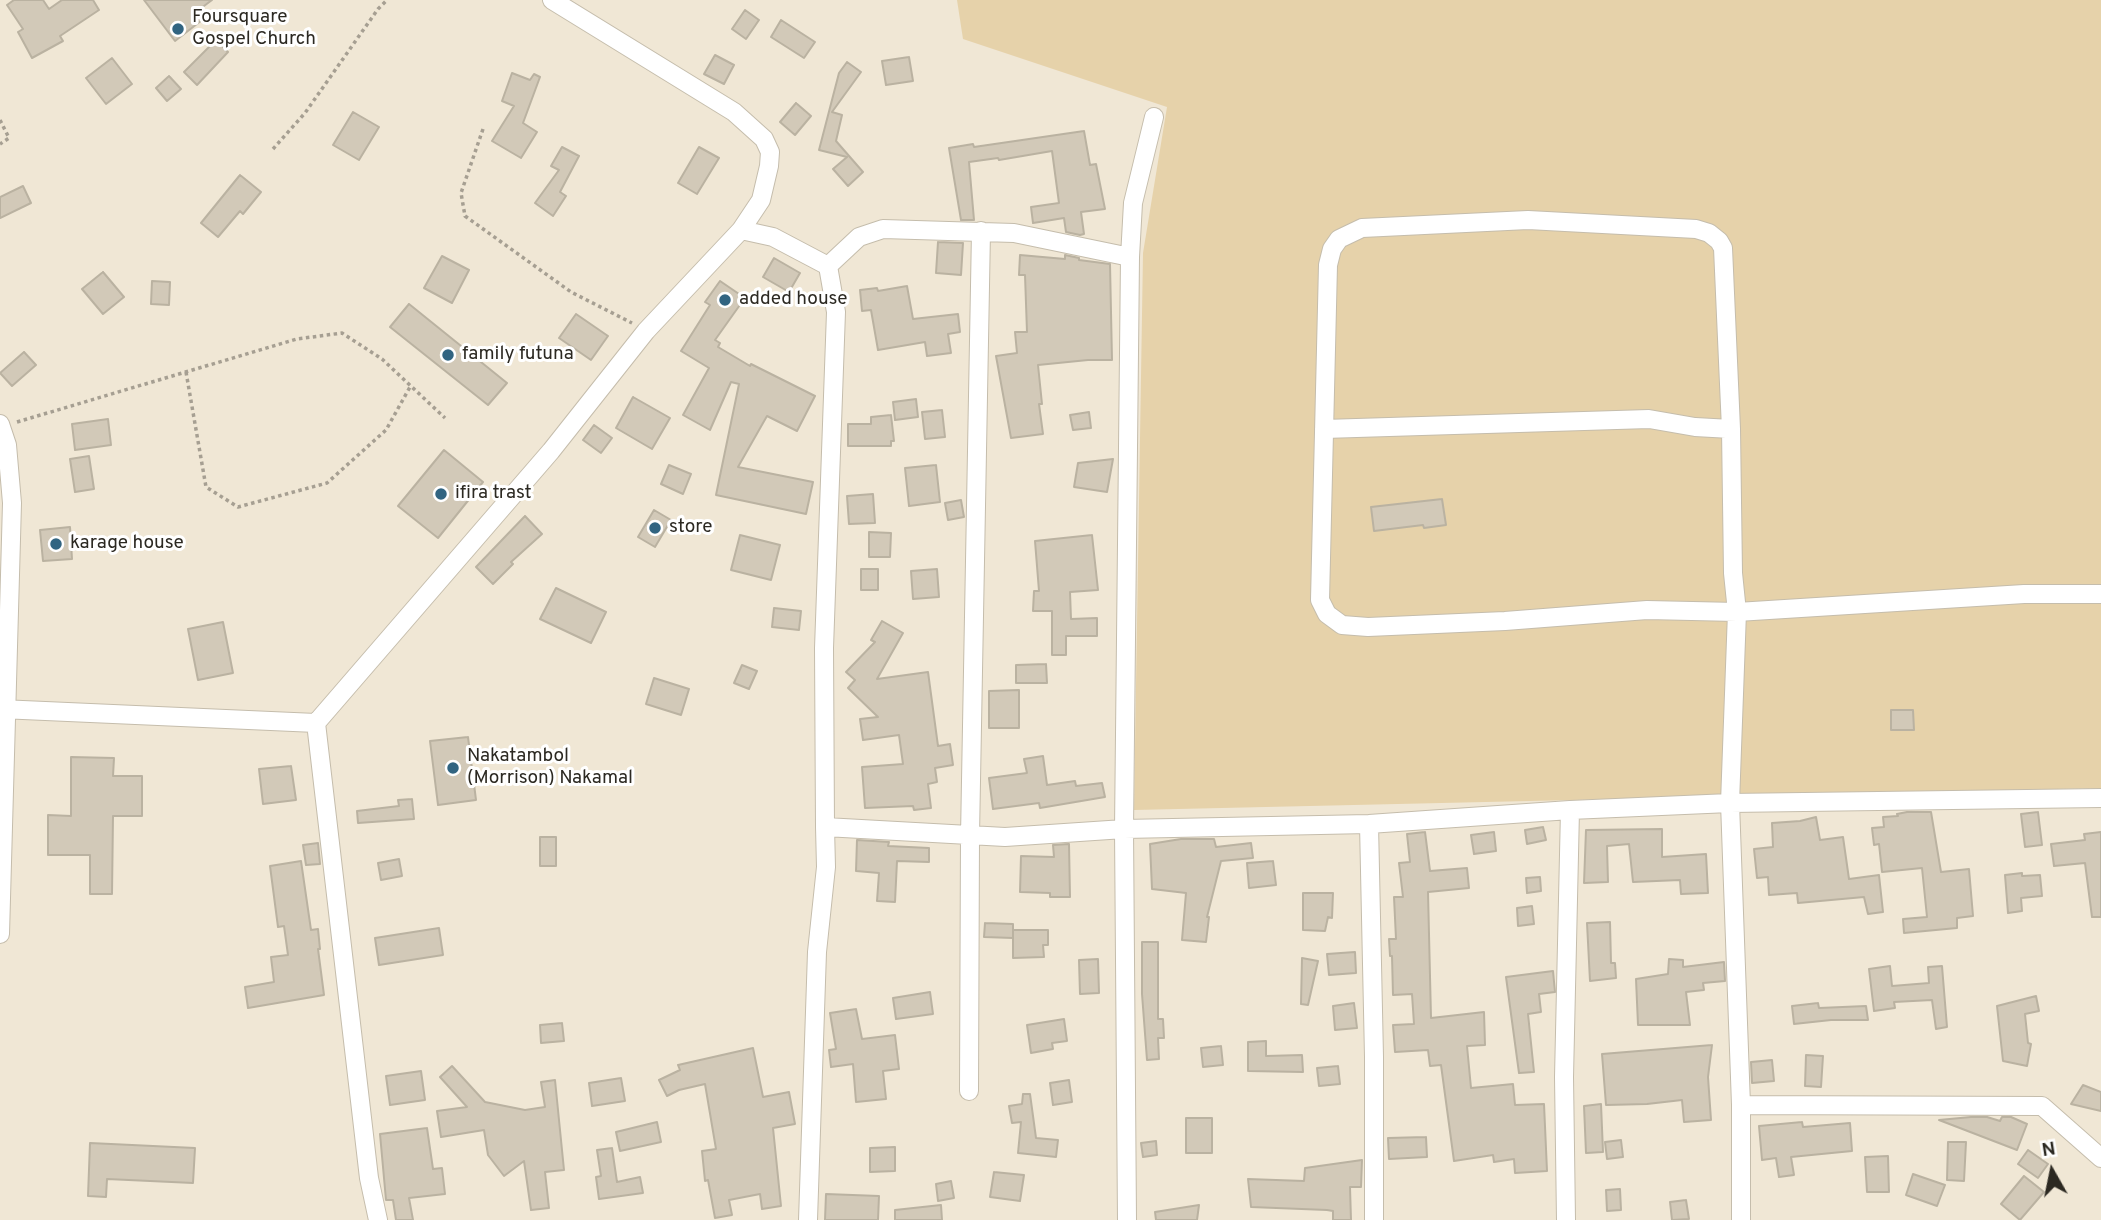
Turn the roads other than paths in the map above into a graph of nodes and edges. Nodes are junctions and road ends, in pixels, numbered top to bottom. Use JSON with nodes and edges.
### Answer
{"nodes":[{"id":1,"x":552,"y":0,"type":"edge"},
{"id":2,"x":1154,"y":117,"type":"dead end"},
{"id":3,"x":741,"y":230,"type":"junction"},
{"id":4,"x":981,"y":231,"type":"junction"},
{"id":5,"x":1130,"y":257,"type":"junction"},
{"id":6,"x":828,"y":266,"type":"junction"},
{"id":7,"x":1,"y":425,"type":"edge"},
{"id":8,"x":1324,"y":429,"type":"junction"},
{"id":9,"x":1731,"y":429,"type":"junction"},
{"id":10,"x":2101,"y":594,"type":"edge"},
{"id":11,"x":1737,"y":612,"type":"junction"},
{"id":12,"x":3,"y":709,"type":"edge"},
{"id":13,"x":316,"y":723,"type":"junction"},
{"id":14,"x":2101,"y":798,"type":"edge"},
{"id":15,"x":1730,"y":803,"type":"junction"},
{"id":16,"x":1570,"y":810,"type":"junction"},
{"id":17,"x":1369,"y":824,"type":"junction"},
{"id":18,"x":825,"y":827,"type":"junction"},
{"id":19,"x":1124,"y":829,"type":"junction"},
{"id":20,"x":970,"y":836,"type":"junction"},
{"id":21,"x":0,"y":934,"type":"edge"},
{"id":22,"x":969,"y":1091,"type":"dead end"},
{"id":23,"x":1741,"y":1105,"type":"junction"},
{"id":24,"x":2101,"y":1158,"type":"edge"},
{"id":25,"x":378,"y":1220,"type":"edge"},
{"id":26,"x":808,"y":1220,"type":"edge"},
{"id":27,"x":1127,"y":1220,"type":"edge"},
{"id":28,"x":1374,"y":1220,"type":"edge"},
{"id":29,"x":1566,"y":1220,"type":"edge"},
{"id":30,"x":1741,"y":1220,"type":"edge"}],
"edges":[{"from":1,"to":3,"type":"street"},
{"from":2,"to":5,"type":"street"},
{"from":3,"to":6,"type":"street"},
{"from":3,"to":13,"type":"street"},
{"from":4,"to":5,"type":"street"},
{"from":4,"to":6,"type":"street"},
{"from":4,"to":20,"type":"street"},
{"from":5,"to":19,"type":"street"},
{"from":6,"to":18,"type":"street"},
{"from":7,"to":12,"type":"street"},
{"from":8,"to":9,"type":"street"},
{"from":8,"to":9,"type":"street"},
{"from":8,"to":11,"type":"street"},
{"from":9,"to":11,"type":"street"},
{"from":10,"to":11,"type":"street"},
{"from":11,"to":15,"type":"street"},
{"from":12,"to":13,"type":"street"},
{"from":12,"to":21,"type":"street"},
{"from":13,"to":25,"type":"street"},
{"from":14,"to":15,"type":"street"},
{"from":15,"to":16,"type":"street"},
{"from":15,"to":23,"type":"street"},
{"from":16,"to":17,"type":"street"},
{"from":16,"to":29,"type":"street"},
{"from":17,"to":19,"type":"street"},
{"from":17,"to":28,"type":"street"},
{"from":18,"to":20,"type":"street"},
{"from":18,"to":26,"type":"street"},
{"from":19,"to":20,"type":"street"},
{"from":19,"to":27,"type":"street"},
{"from":20,"to":22,"type":"street"},
{"from":23,"to":24,"type":"street"},
{"from":23,"to":30,"type":"street"}]}
